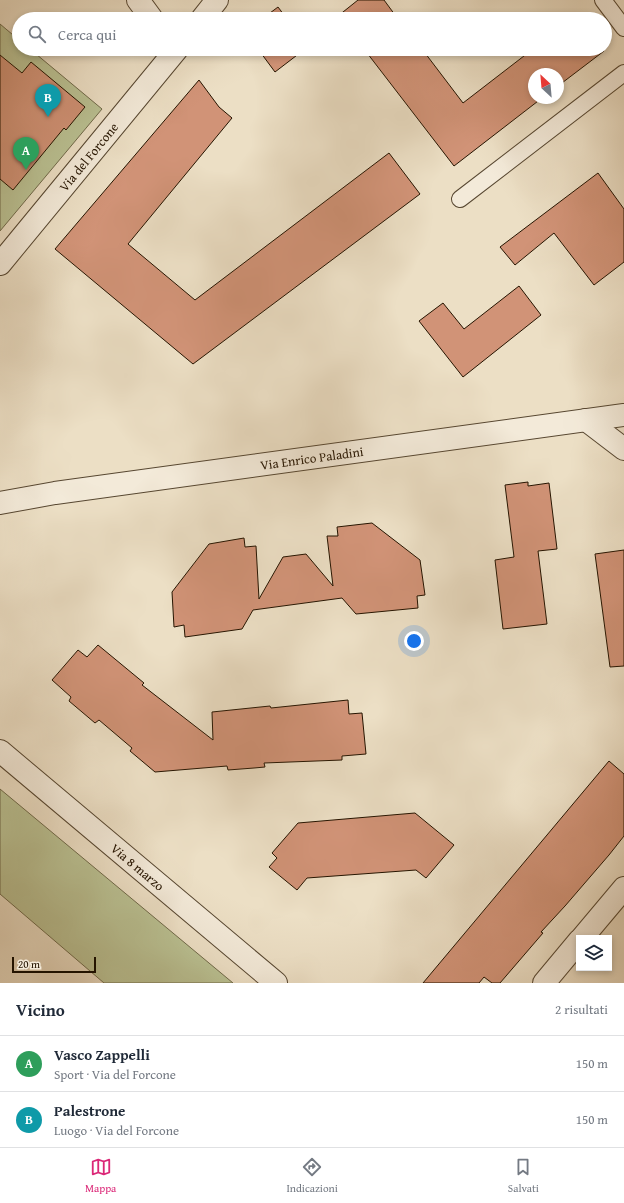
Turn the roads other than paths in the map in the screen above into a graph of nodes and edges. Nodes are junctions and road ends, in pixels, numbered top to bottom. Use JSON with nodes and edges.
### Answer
{"nodes":[{"id":1,"x":138,"y":0,"type":"edge"},
{"id":2,"x":217,"y":0,"type":"edge"},
{"id":3,"x":603,"y":0,"type":"edge"},
{"id":4,"x":147,"y":12,"type":"edge"},
{"id":5,"x":208,"y":12,"type":"edge"},
{"id":6,"x":624,"y":28,"type":"edge"},
{"id":7,"x":170,"y":56,"type":"edge"},
{"id":8,"x":624,"y":73,"type":"edge"},
{"id":9,"x":460,"y":199,"type":"dead end"},
{"id":10,"x":0,"y":264,"type":"edge"},
{"id":11,"x":624,"y":415,"type":"edge"},
{"id":12,"x":586,"y":420,"type":"junction"},
{"id":13,"x":624,"y":449,"type":"edge"},
{"id":14,"x":0,"y":503,"type":"edge"},
{"id":15,"x":0,"y":750,"type":"edge"},
{"id":16,"x":624,"y":888,"type":"edge"},
{"id":17,"x":585,"y":935,"type":"edge"},
{"id":18,"x":576,"y":945,"type":"edge"},
{"id":19,"x":552,"y":980,"type":"edge"},
{"id":20,"x":276,"y":983,"type":"edge"}],
"edges":[{"from":1,"to":4,"type":"street"},
{"from":2,"to":5,"type":"street"},
{"from":3,"to":6,"type":"lane"},
{"from":7,"to":10,"type":"street","name":"Via del Forcone"},
{"from":8,"to":9,"type":"lane"},
{"from":11,"to":12,"type":"street","name":"Via Enrico Paladini"},
{"from":12,"to":13,"type":"street"},
{"from":12,"to":14,"type":"street","name":"Via Enrico Paladini"},
{"from":15,"to":20,"type":"street","name":"Via 8 marzo"},
{"from":16,"to":17,"type":"street"},
{"from":18,"to":19,"type":"street"}]}
